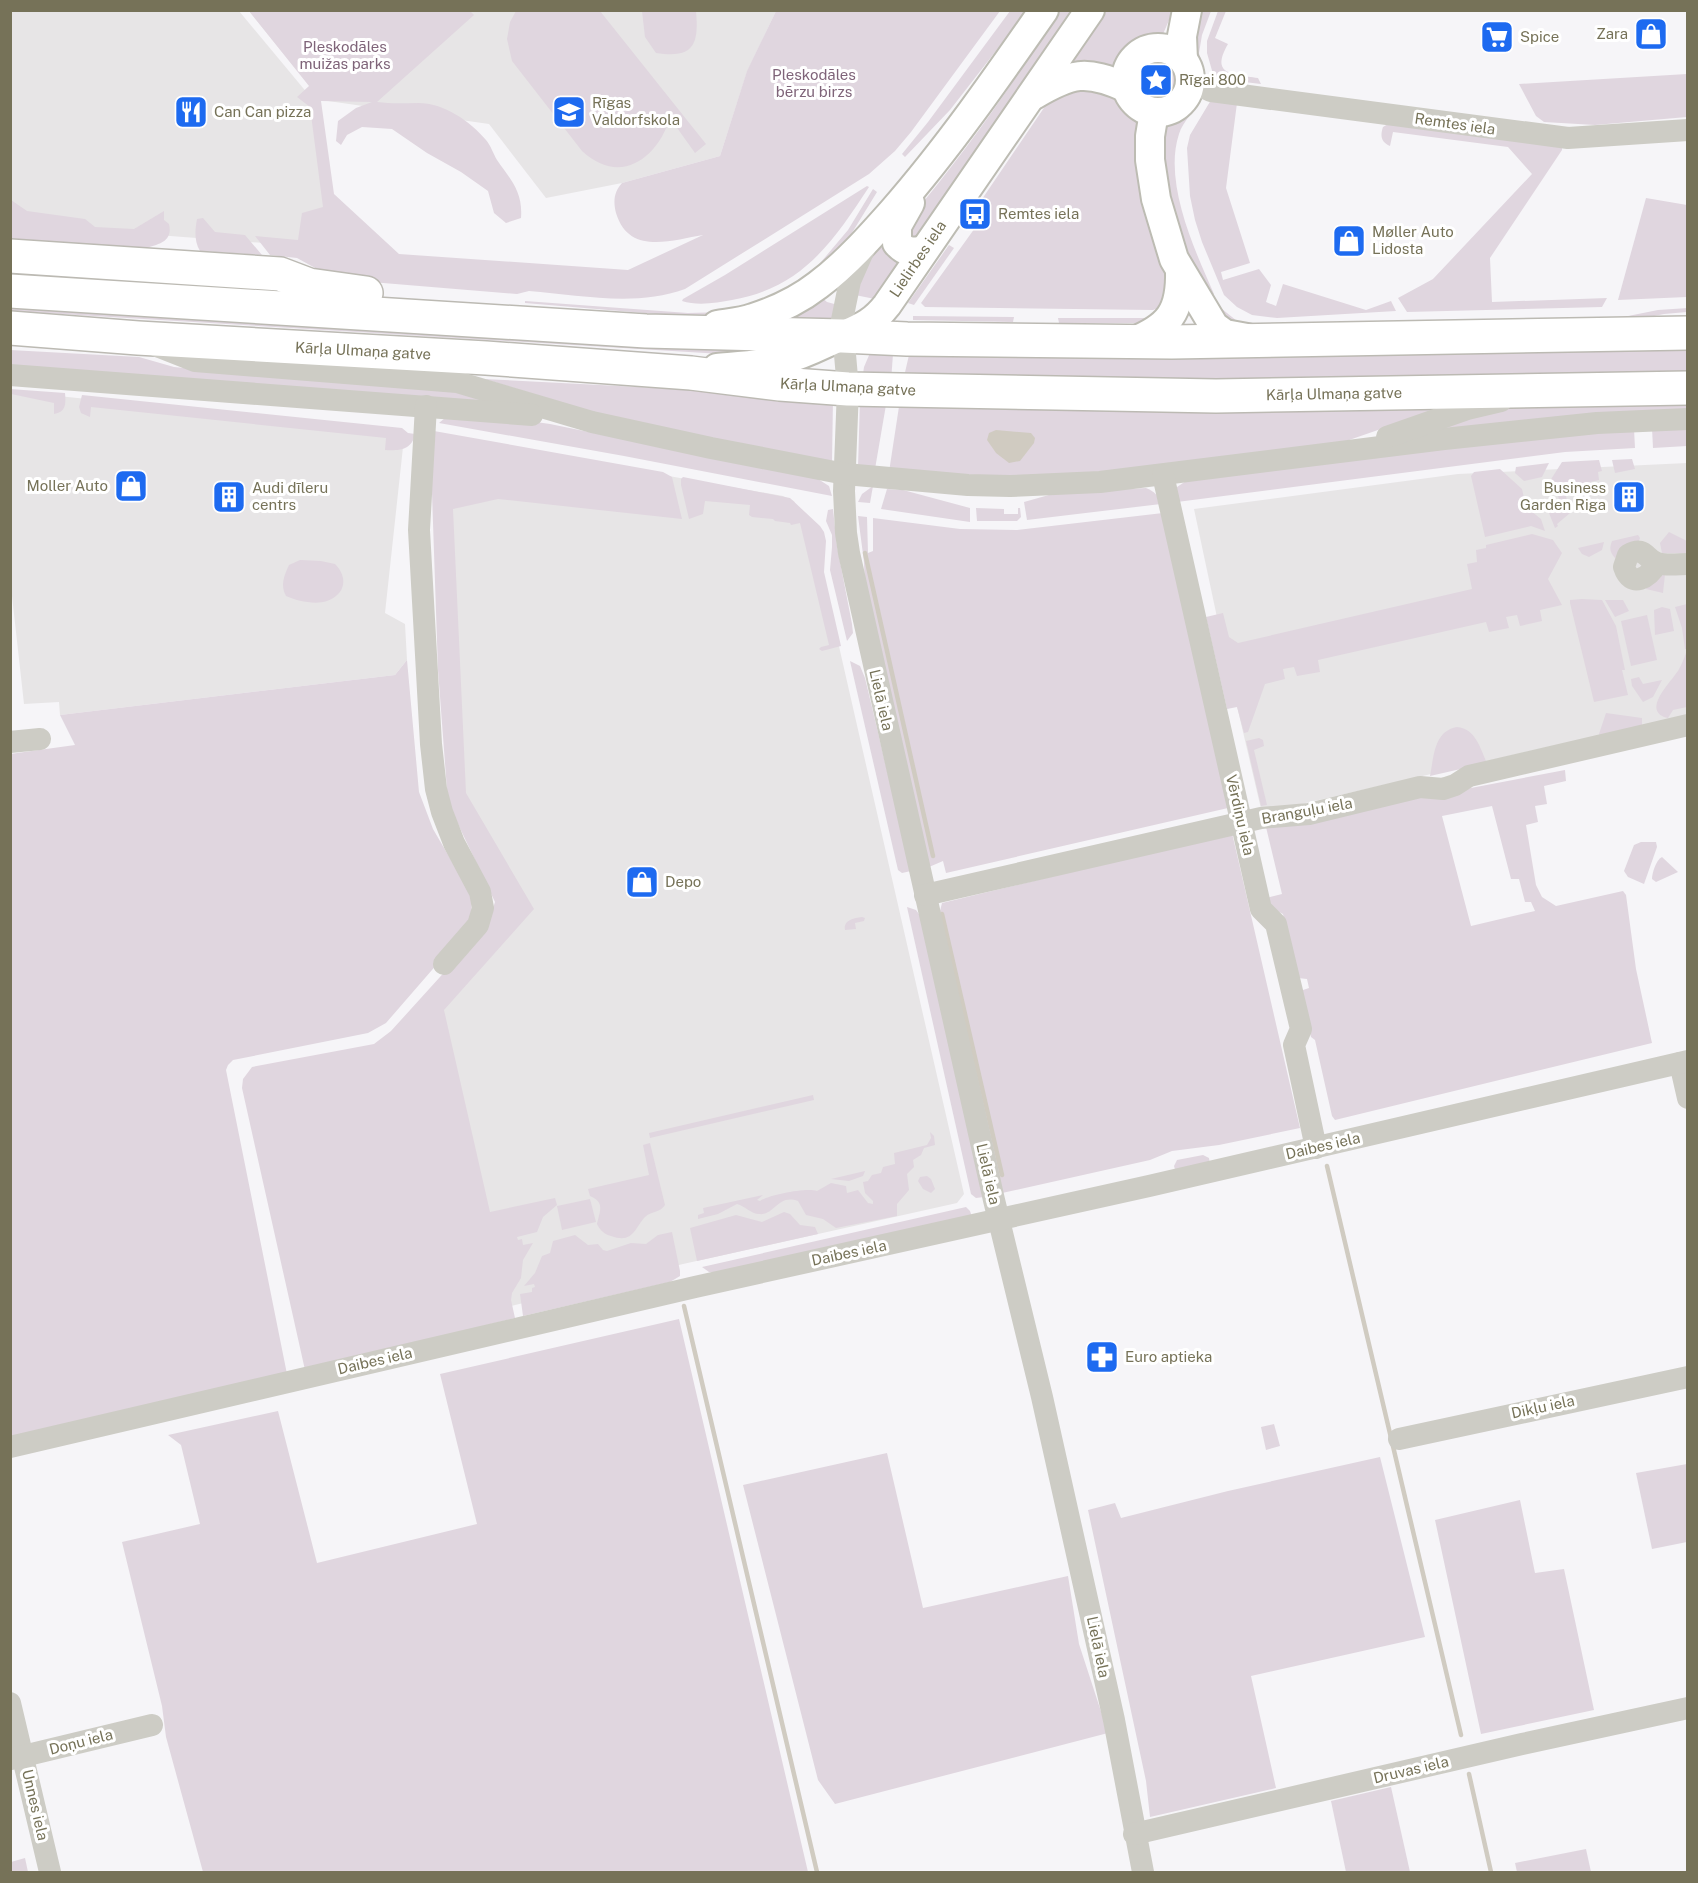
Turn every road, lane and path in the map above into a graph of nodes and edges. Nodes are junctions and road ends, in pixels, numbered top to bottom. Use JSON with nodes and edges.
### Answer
{"nodes":[{"id":1,"x":1044,"y":10,"type":"edge"},
{"id":2,"x":1090,"y":10,"type":"edge"},
{"id":3,"x":1187,"y":10,"type":"edge"},
{"id":4,"x":1186,"y":71,"type":"junction"},
{"id":5,"x":1127,"y":88,"type":"junction"},
{"id":6,"x":1029,"y":98,"type":"junction"},
{"id":7,"x":1154,"y":112,"type":"junction"},
{"id":8,"x":1688,"y":130,"type":"edge"},
{"id":9,"x":922,"y":177,"type":"junction"},
{"id":10,"x":878,"y":228,"type":"junction"},
{"id":11,"x":923,"y":252,"type":"junction"},
{"id":12,"x":10,"y":256,"type":"edge"},
{"id":13,"x":1180,"y":271,"type":"junction"},
{"id":14,"x":10,"y":291,"type":"edge"},
{"id":15,"x":471,"y":319,"type":"junction"},
{"id":16,"x":10,"y":328,"type":"edge"},
{"id":17,"x":862,"y":330,"type":"junction"},
{"id":18,"x":646,"y":331,"type":"junction"},
{"id":19,"x":1688,"y":333,"type":"edge"},
{"id":20,"x":138,"y":338,"type":"junction"},
{"id":21,"x":1257,"y":340,"type":"junction"},
{"id":22,"x":1132,"y":342,"type":"junction"},
{"id":23,"x":691,"y":373,"type":"junction"},
{"id":24,"x":10,"y":375,"type":"edge"},
{"id":25,"x":1688,"y":388,"type":"edge"},
{"id":26,"x":848,"y":390,"type":"junction"},
{"id":27,"x":1540,"y":391,"type":"junction"},
{"id":28,"x":426,"y":406,"type":"junction"},
{"id":29,"x":1688,"y":419,"type":"edge"},
{"id":30,"x":592,"y":422,"type":"junction"},
{"id":31,"x":1340,"y":453,"type":"junction"},
{"id":32,"x":845,"y":474,"type":"junction"},
{"id":33,"x":1163,"y":475,"type":"junction"},
{"id":34,"x":1657,"y":563,"type":"dead end"},
{"id":35,"x":1688,"y":564,"type":"edge"},
{"id":36,"x":1688,"y":725,"type":"edge"},
{"id":37,"x":40,"y":739,"type":"dead end"},
{"id":38,"x":10,"y":742,"type":"edge"},
{"id":39,"x":1242,"y":823,"type":"junction"},
{"id":40,"x":925,"y":895,"type":"junction"},
{"id":41,"x":444,"y":964,"type":"dead end"},
{"id":42,"x":1684,"y":1062,"type":"edge"},
{"id":43,"x":1688,"y":1098,"type":"edge"},
{"id":44,"x":1316,"y":1148,"type":"junction"},
{"id":45,"x":998,"y":1220,"type":"junction"},
{"id":46,"x":1688,"y":1377,"type":"edge"},
{"id":47,"x":1400,"y":1439,"type":"dead end"},
{"id":48,"x":10,"y":1447,"type":"edge"},
{"id":49,"x":10,"y":1703,"type":"edge"},
{"id":50,"x":1688,"y":1708,"type":"edge"},
{"id":51,"x":152,"y":1725,"type":"dead end"},
{"id":52,"x":17,"y":1757,"type":"edge"},
{"id":53,"x":1134,"y":1834,"type":"junction"},
{"id":54,"x":50,"y":1872,"type":"edge"},
{"id":55,"x":1143,"y":1872,"type":"edge"}],
"edges":[{"from":1,"to":9,"type":"main road"},
{"from":2,"to":6,"type":"main road","name":"Lielirbes iela"},
{"from":3,"to":4,"type":"main road"},
{"from":4,"to":5,"type":"main road"},
{"from":4,"to":7,"type":"main road"},
{"from":4,"to":8,"type":"street","name":"Remtes iela"},
{"from":5,"to":6,"type":"main road"},
{"from":5,"to":7,"type":"main road"},
{"from":6,"to":11,"type":"main road","name":"Lielirbes iela"},
{"from":7,"to":13,"type":"main road"},
{"from":9,"to":10,"type":"main road"},
{"from":9,"to":11,"type":"main road"},
{"from":10,"to":17,"type":"street","name":"Lielā iela"},
{"from":10,"to":18,"type":"main road"},
{"from":11,"to":17,"type":"main road","name":"Lielirbes iela"},
{"from":12,"to":15,"type":"highway"},
{"from":13,"to":21,"type":"main road"},
{"from":13,"to":22,"type":"main road"},
{"from":14,"to":15,"type":"highway"},
{"from":15,"to":18,"type":"highway"},
{"from":16,"to":20,"type":"highway","name":"Kārļa Ulmaņa gatve"},
{"from":17,"to":18,"type":"highway"},
{"from":17,"to":22,"type":"highway"},
{"from":17,"to":23,"type":"main road","name":"Lielirbes iela"},
{"from":17,"to":26,"type":"street","name":"Lielā iela"},
{"from":19,"to":21,"type":"highway"},
{"from":20,"to":23,"type":"highway","name":"Kārļa Ulmaņa gatve"},
{"from":20,"to":30,"type":"street"},
{"from":21,"to":22,"type":"highway"},
{"from":23,"to":26,"type":"highway","name":"Kārļa Ulmaņa gatve"},
{"from":24,"to":28,"type":"street"},
{"from":25,"to":27,"type":"highway","name":"Kārļa Ulmaņa gatve"},
{"from":26,"to":27,"type":"highway","name":"Kārļa Ulmaņa gatve"},
{"from":26,"to":32,"type":"street","name":"Lielā iela"},
{"from":27,"to":31,"type":"street"},
{"from":28,"to":30,"type":"street"},
{"from":28,"to":41,"type":"street"},
{"from":29,"to":31,"type":"street"},
{"from":30,"to":32,"type":"street"},
{"from":31,"to":33,"type":"street"},
{"from":32,"to":33,"type":"street"},
{"from":32,"to":40,"type":"street","name":"Lielā iela"},
{"from":33,"to":39,"type":"street","name":"Vērdiņu iela"},
{"from":34,"to":35,"type":"street"},
{"from":36,"to":39,"type":"street","name":"Branguļu iela"},
{"from":37,"to":38,"type":"street"},
{"from":39,"to":40,"type":"street","name":"Branguļu iela"},
{"from":39,"to":44,"type":"street","name":"Vērdiņu iela"},
{"from":40,"to":45,"type":"street","name":"Lielā iela"},
{"from":42,"to":43,"type":"street"},
{"from":42,"to":44,"type":"street","name":"Daibes iela"},
{"from":44,"to":45,"type":"street","name":"Daibes iela"},
{"from":45,"to":48,"type":"street","name":"Daibes iela"},
{"from":45,"to":53,"type":"street","name":"Lielā iela"},
{"from":46,"to":47,"type":"street","name":"Dikļu iela"},
{"from":49,"to":52,"type":"street","name":"Unnes iela"},
{"from":50,"to":53,"type":"street","name":"Druvas iela"},
{"from":51,"to":52,"type":"street","name":"Doņu iela"},
{"from":52,"to":54,"type":"street","name":"Unnes iela"},
{"from":53,"to":55,"type":"street","name":"Lielā iela"}]}
